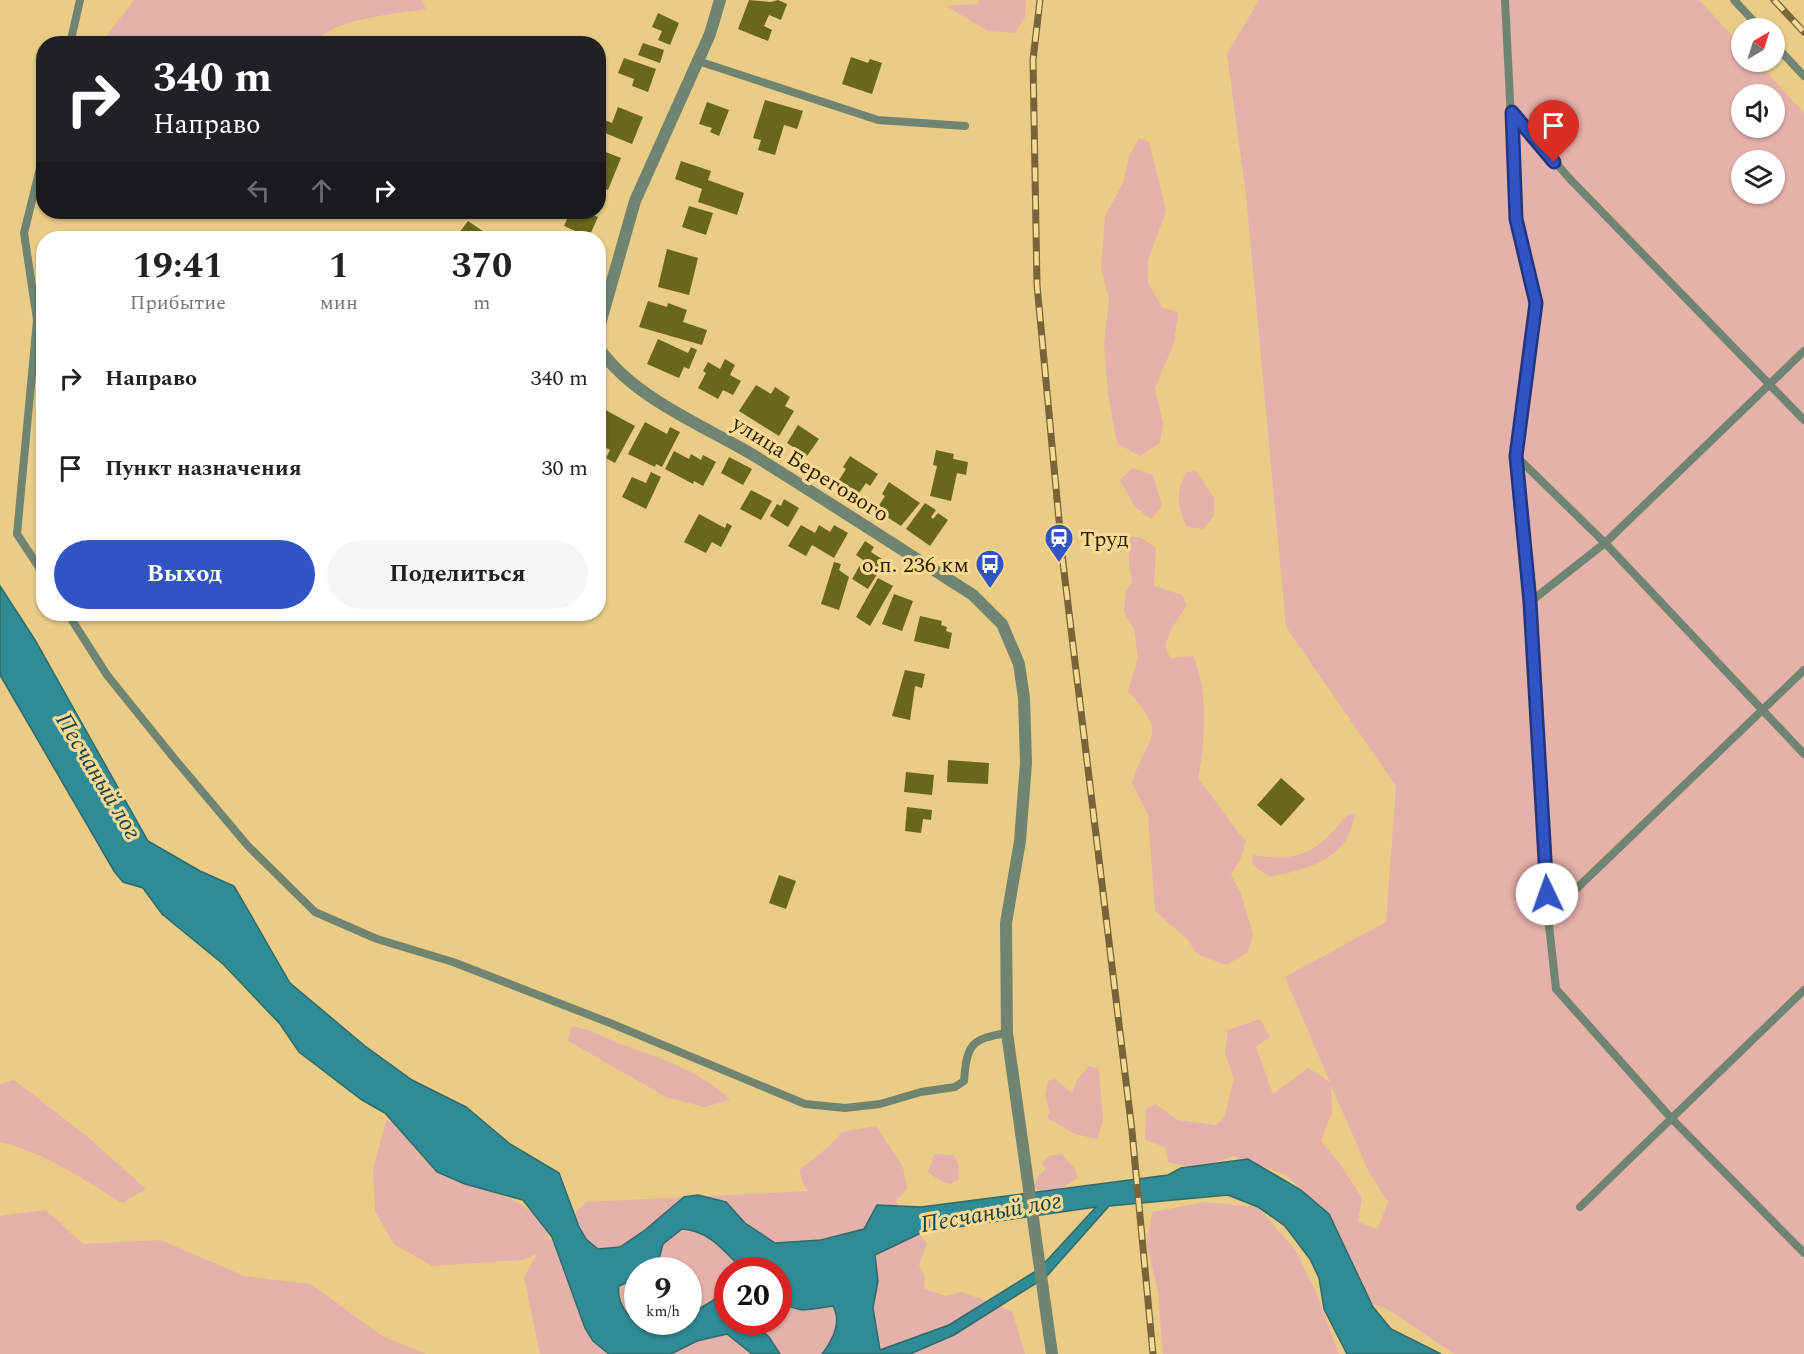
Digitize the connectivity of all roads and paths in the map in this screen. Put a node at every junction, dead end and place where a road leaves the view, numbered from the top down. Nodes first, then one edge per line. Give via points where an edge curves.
1 (80, 0) edge
2 (720, 0) edge
3 (1505, 0) edge
4 (1734, 0) edge
5 (1751, 18) edge
6 (72, 36) edge
7 (1785, 56) edge
8 (698, 61) junction
9 (1804, 76) edge
10 (1512, 112) junction
11 (965, 126) dead end
12 (36, 184) edge
13 (606, 303) edge
14 (36, 313) edge
15 (36, 331) edge
16 (1804, 351) edge
17 (606, 358) edge
18 (1769, 383) junction
19 (1804, 420) edge
20 (1516, 456) junction
21 (1605, 543) junction
22 (36, 563) edge
23 (1530, 602) junction
24 (72, 621) edge
25 (1804, 670) edge
26 (1762, 710) junction
27 (1804, 754) edge
28 (1548, 916) junction
29 (1804, 990) edge
30 (1007, 1033) junction
31 (1671, 1118) junction
32 (1580, 1207) dead end
33 (1804, 1253) edge
34 (1052, 1354) edge

1 - 6 lane
2 - 8 street
3 - 10 lane
4 - 5 lane
7 - 9 lane
8 - 11 lane via 878,120
8 - 13 street via 635,201
10 - 18 lane via 1569,178
10 - 20 lane via 1516,219 1536,303
12 - 14 lane via 24,233
15 - 22 lane via 17,534
16 - 18 lane
17 - 30 street, улица Берегового via 612,367 664,404 756,457 973,595 1002,624 1019,664 1026,764 1020,841 1006,923
18 - 19 lane
18 - 21 lane
20 - 21 lane
20 - 23 lane
21 - 23 lane
21 - 26 lane
23 - 28 lane
24 - 30 lane via 107,675 173,757 248,846 315,912 377,939 453,962 599,1019 804,1104 845,1108 955,1087 964,1081 972,1043 984,1036
25 - 26 lane
26 - 27 lane
26 - 28 lane
28 - 31 lane via 1556,989
29 - 31 lane
30 - 34 street
31 - 32 lane
31 - 33 lane

